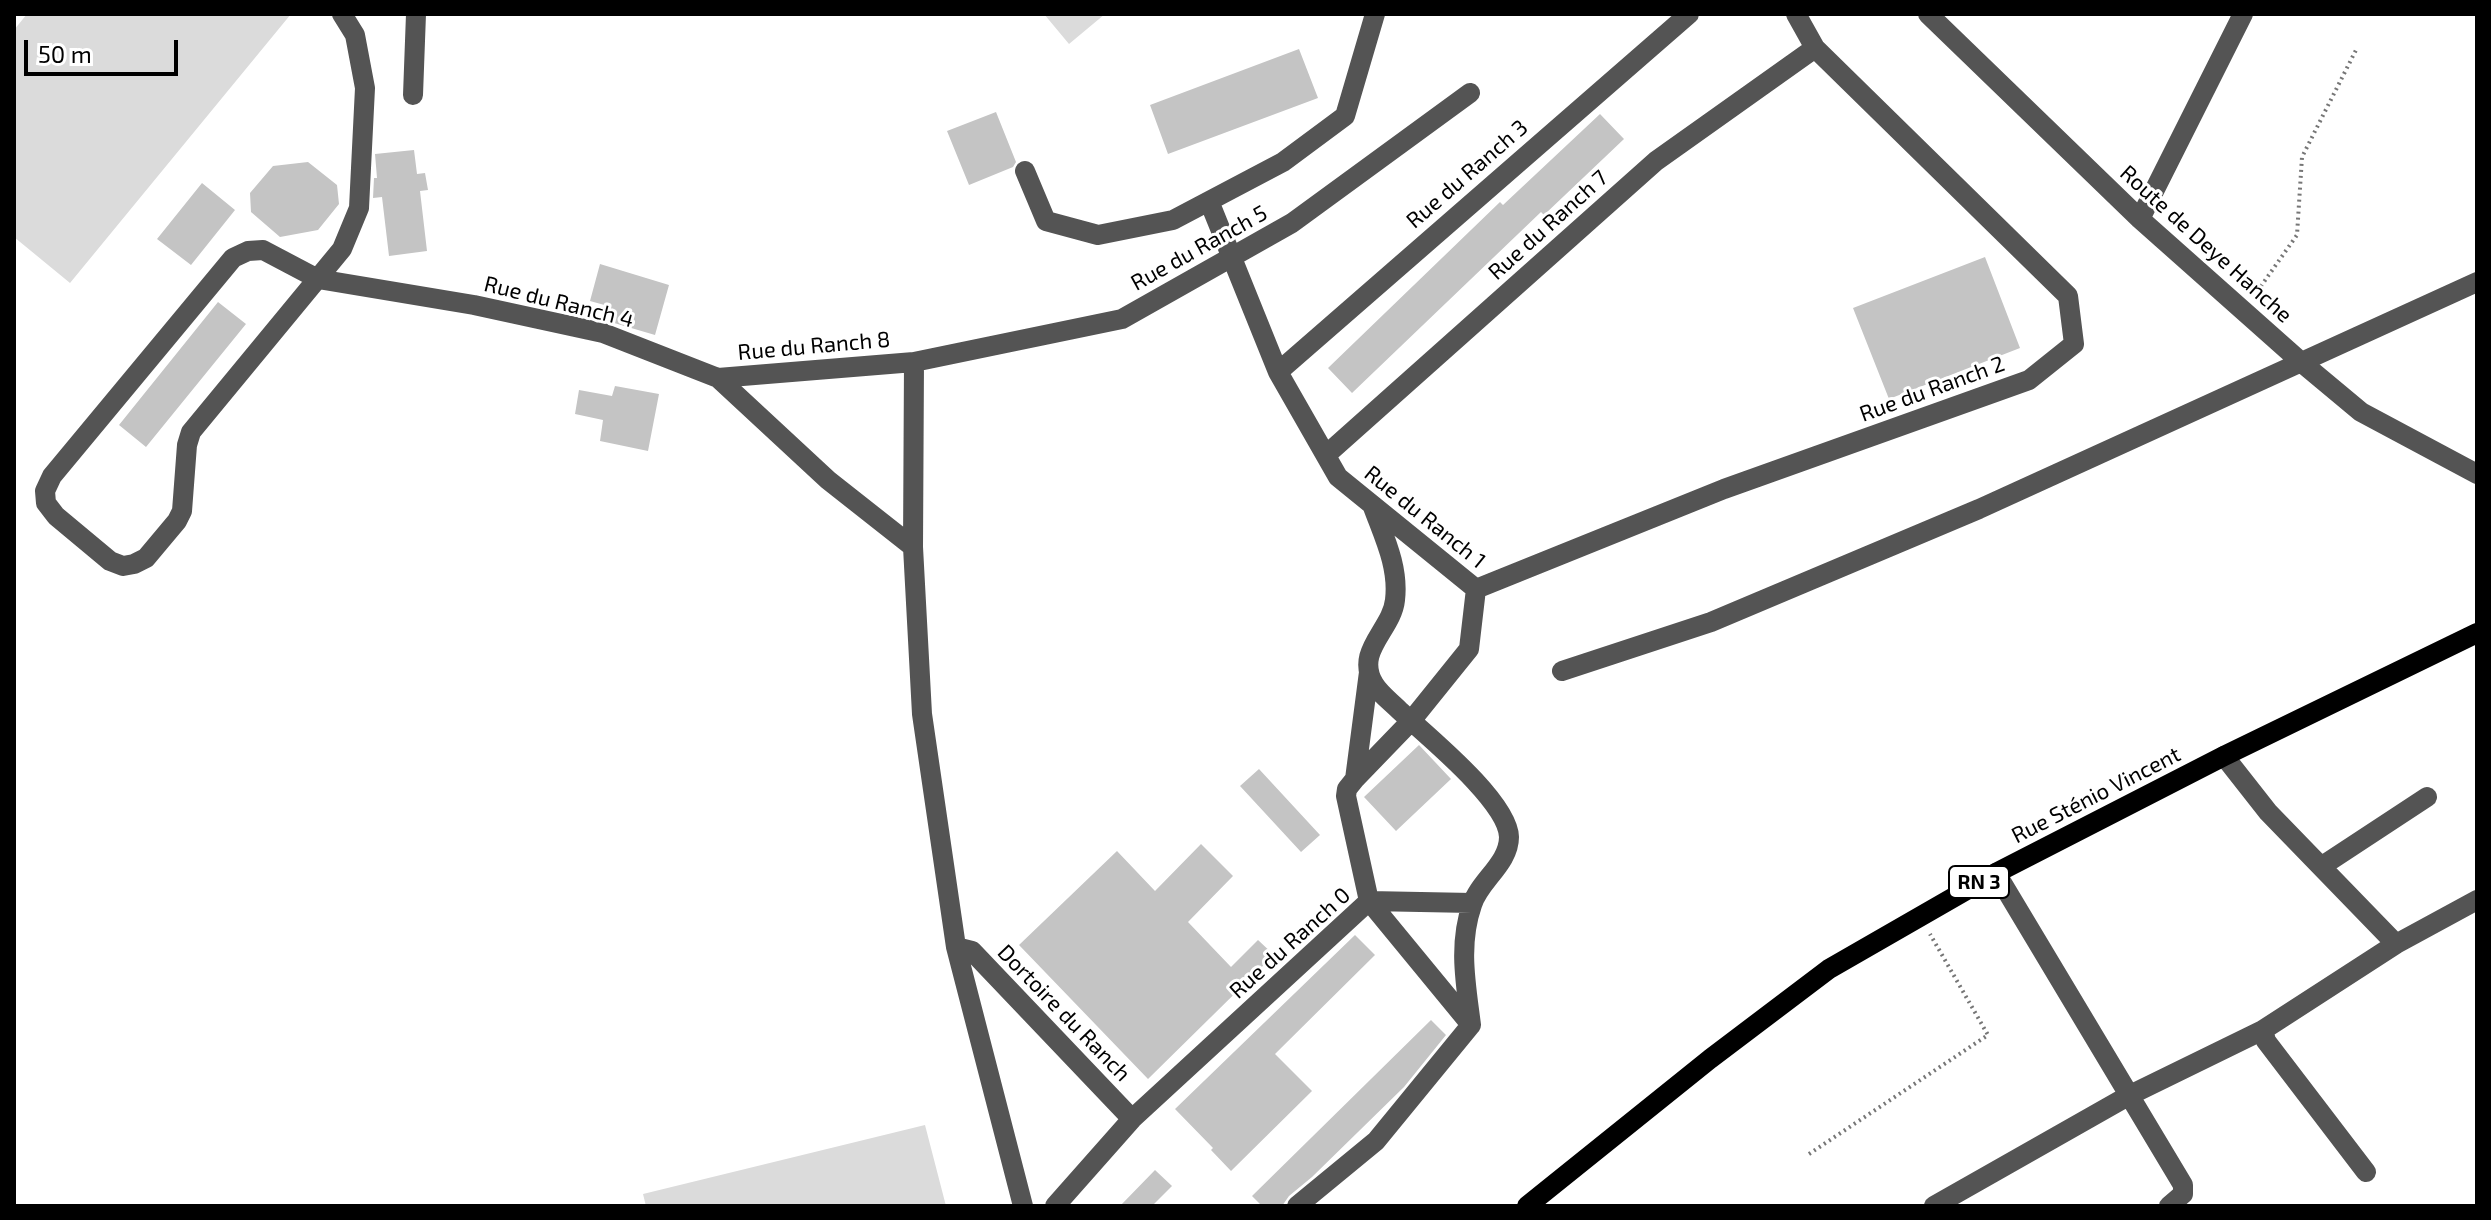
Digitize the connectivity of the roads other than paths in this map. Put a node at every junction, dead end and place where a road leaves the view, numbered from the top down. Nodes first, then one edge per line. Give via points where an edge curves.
1 (342, 14) edge
2 (416, 14) edge
3 (1375, 14) edge
4 (1689, 14) edge
5 (1796, 14) edge
6 (1928, 14) edge
7 (2243, 14) edge
8 (1815, 48) junction
9 (1470, 93) dead end
10 (413, 95) dead end
11 (1025, 171) dead end
12 (1209, 201) junction
13 (2140, 219) junction
14 (1234, 256) junction
15 (318, 279) junction
16 (2477, 282) edge
17 (914, 362) junction
18 (2301, 362) junction
19 (1278, 372) junction
20 (718, 378) junction
21 (1326, 455) junction
22 (2477, 474) edge
23 (1373, 505) junction
24 (913, 547) junction
25 (1476, 589) junction
26 (2477, 633) edge
27 (1562, 671) dead end
28 (1369, 672) junction
29 (1411, 721) junction
30 (2224, 756) junction
31 (1355, 779) junction
32 (2427, 797) dead end
33 (2322, 866) junction
34 (1996, 873) junction
35 (2477, 900) edge
36 (1369, 901) junction
37 (1472, 903) junction
38 (2396, 944) junction
39 (956, 947) junction
40 (1471, 1025) junction
41 (2263, 1030) junction
42 (2128, 1096) junction
43 (1132, 1119) junction
44 (2366, 1172) dead end
45 (1023, 1206) edge
46 (1055, 1206) edge
47 (1297, 1206) edge
48 (1527, 1206) edge
49 (1934, 1206) edge
50 (2169, 1206) edge

1 - 15 street via 355,35 365,88 359,208 342,249
2 - 10 street
3 - 12 street via 1345,116 1283,162
4 - 19 street, Rue du Ranch 3
5 - 8 street, Rue du Ranch 2
6 - 13 street, Route de Deye Hanche
7 - 13 street
8 - 21 street, Rue du Ranch 7 via 1656,161
8 - 25 street, Rue du Ranch 2 via 2068,296 2074,344 2029,380 1724,489
9 - 14 street, Rue du Ranch 5 via 1292,223
11 - 12 street via 1046,221 1098,235 1173,220
12 - 14 street, Rue du Ranch 1
13 - 18 street, Route de Deye Hanche
14 - 17 street, Rue du Ranch 5 via 1122,319
14 - 19 street, Rue du Ranch 1
15 - 15 street, Rue du Ranch 4 via 191,432 182,511 146,558 123,566 110,561 56,516 46,503 52,476 233,258 263,250
15 - 20 street, Rue du Ranch 4 via 603,333
16 - 18 street
17 - 20 street, Rue du Ranch 8
17 - 24 street
18 - 22 street, Route de Deye Hanche via 2361,412
18 - 27 street via 1979,509 1711,622
19 - 21 street, Rue du Ranch 1
20 - 24 street, Rue du Ranch 4 via 828,480
21 - 23 street, Rue du Ranch 1 via 1338,477
23 - 25 street, Rue du Ranch 1
23 - 28 street via 1394,563 1395,604 1371,649
24 - 39 street via 922,714
25 - 29 street, Rue du Ranch 1 via 1469,649
26 - 30 main road, Rue Sténio Vincent / RN 3
28 - 29 street via 1374,684
28 - 31 street
29 - 31 street, Rue du Ranch 1
29 - 37 street via 1482,788 1509,834 1507,851
30 - 33 street via 2268,812
30 - 34 main road, Rue Sténio Vincent / RN 3
31 - 36 street via 1346,796
32 - 33 street
33 - 38 street
34 - 42 street
34 - 48 main road, Rue Sténio Vincent / RN 3 via 1829,969
35 - 38 street
36 - 37 street
36 - 40 street, Rue du Ranch 0
36 - 43 street, Rue du Ranch 0
37 - 40 street via 1463,957
38 - 41 street
39 - 43 street, Dortoire du Ranch via 972,951
39 - 45 street
40 - 47 street via 1376,1141
41 - 42 street
41 - 44 street via 2266,1041
42 - 49 street
42 - 50 street via 2183,1185 2183,1194
43 - 46 street, Rue du Ranch 0

